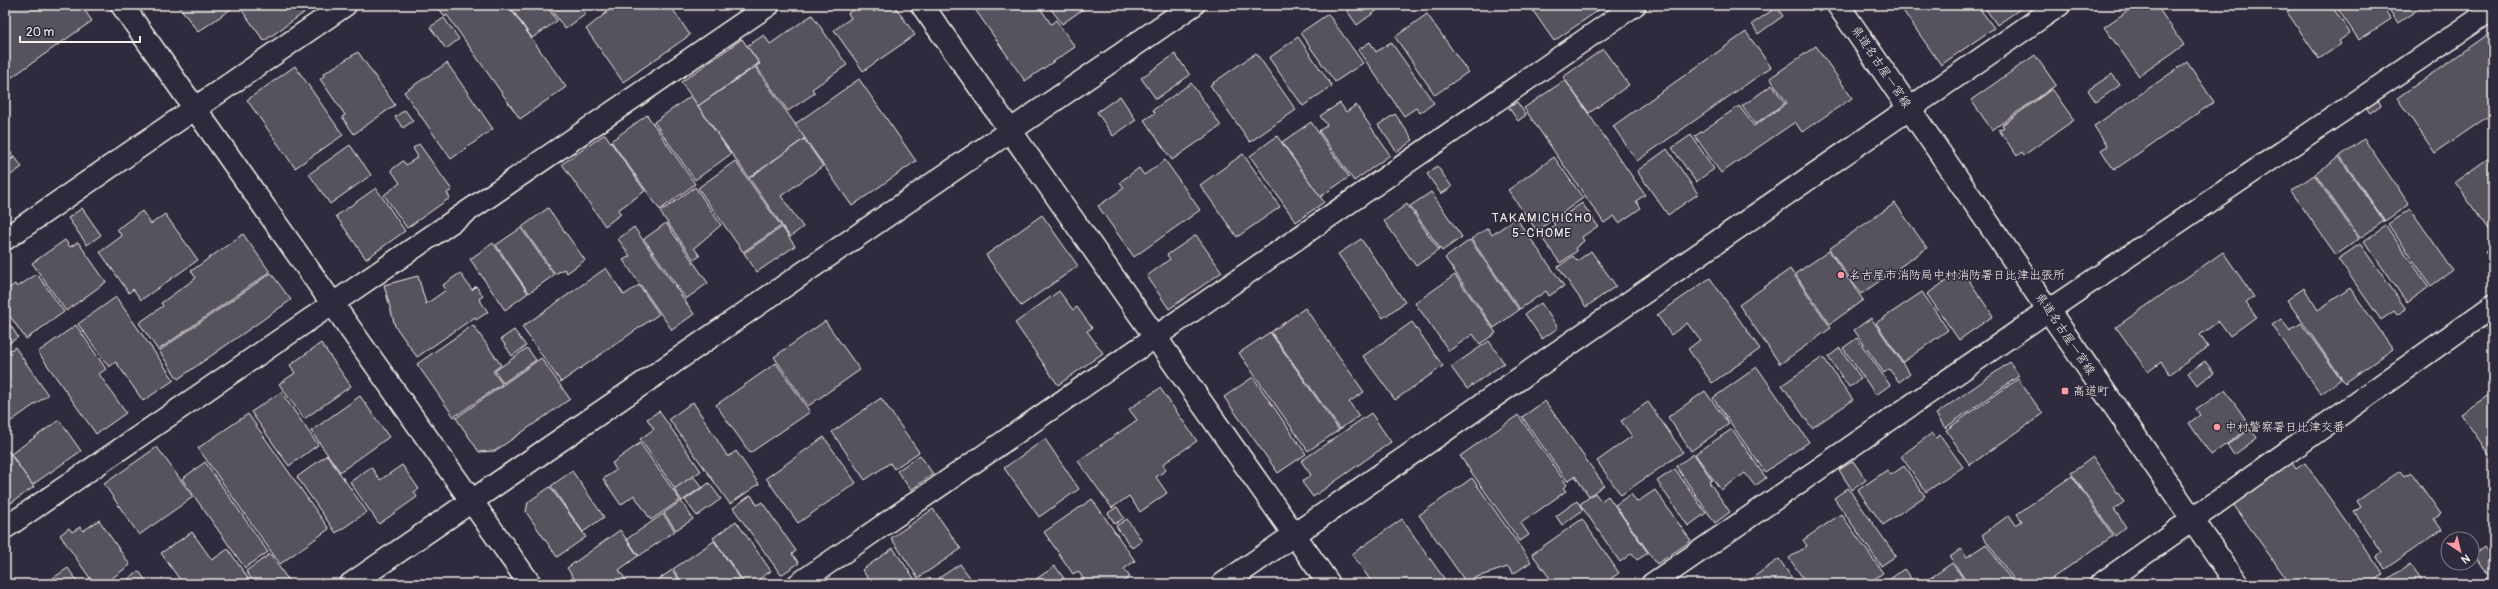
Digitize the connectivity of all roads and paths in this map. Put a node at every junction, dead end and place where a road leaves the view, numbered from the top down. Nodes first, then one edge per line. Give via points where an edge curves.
1 (122, 5) edge
2 (345, 5) edge
3 (769, 5) edge
4 (922, 5) edge
5 (1193, 5) edge
6 (1635, 5) edge
7 (1838, 5) edge
8 (2059, 5) edge
9 (2493, 9) edge
10 (195, 108) junction
11 (1909, 109) junction
12 (1011, 130) junction
13 (5, 240) edge
14 (333, 304) junction
15 (2493, 306) edge
16 (2049, 310) junction
17 (1155, 336) junction
18 (471, 501) junction
19 (2192, 520) junction
20 (5, 528) edge
21 (1294, 534) junction
22 (351, 584) edge
23 (530, 584) edge
24 (798, 584) edge
25 (1223, 584) edge
26 (1329, 584) edge
27 (1652, 584) edge
28 (2101, 584) edge
29 (2237, 584) edge

1 - 10 street
2 - 10 street
3 - 14 lane
4 - 12 street
5 - 12 street
6 - 17 lane
7 - 11 street, 県道名古屋一宮線
8 - 11 street
9 - 16 lane
10 - 13 street
10 - 14 street
11 - 16 street, 県道名古屋一宮線
11 - 21 street
12 - 17 street
12 - 18 street
14 - 18 street
14 - 20 lane
15 - 19 street
16 - 19 street, 県道名古屋一宮線
16 - 27 lane
17 - 21 street
17 - 24 lane
18 - 22 street
18 - 23 street
19 - 28 street
19 - 29 street, 県道名古屋一宮線
21 - 25 street
21 - 26 street

